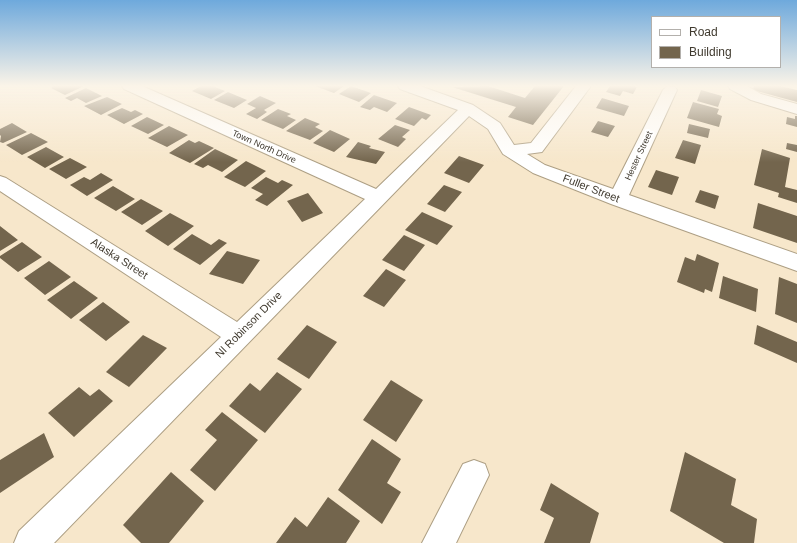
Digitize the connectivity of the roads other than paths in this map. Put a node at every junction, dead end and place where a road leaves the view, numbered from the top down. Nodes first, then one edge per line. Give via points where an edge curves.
1 (186, 111) edge
2 (465, 111) edge
3 (473, 111) edge
4 (564, 111) edge
5 (660, 111) edge
6 (509, 150) junction
7 (0, 182) edge
8 (378, 197) junction
9 (618, 199) junction
10 (797, 263) edge
11 (239, 336) junction
12 (474, 475) dead end
13 (31, 543) edge
14 (439, 543) edge

1 - 8 street, Town North Drive
2 - 8 street, Nl Robinson Drive
3 - 6 street, Fuller Street via 494,126
4 - 6 street via 536,148
5 - 9 street, Hester Street
6 - 9 street, Fuller Street via 539,169
7 - 11 street, Alaska Street
8 - 11 street, Nl Robinson Drive
9 - 10 street, Fuller Street
11 - 13 street, Nl Robinson Drive
12 - 14 street

